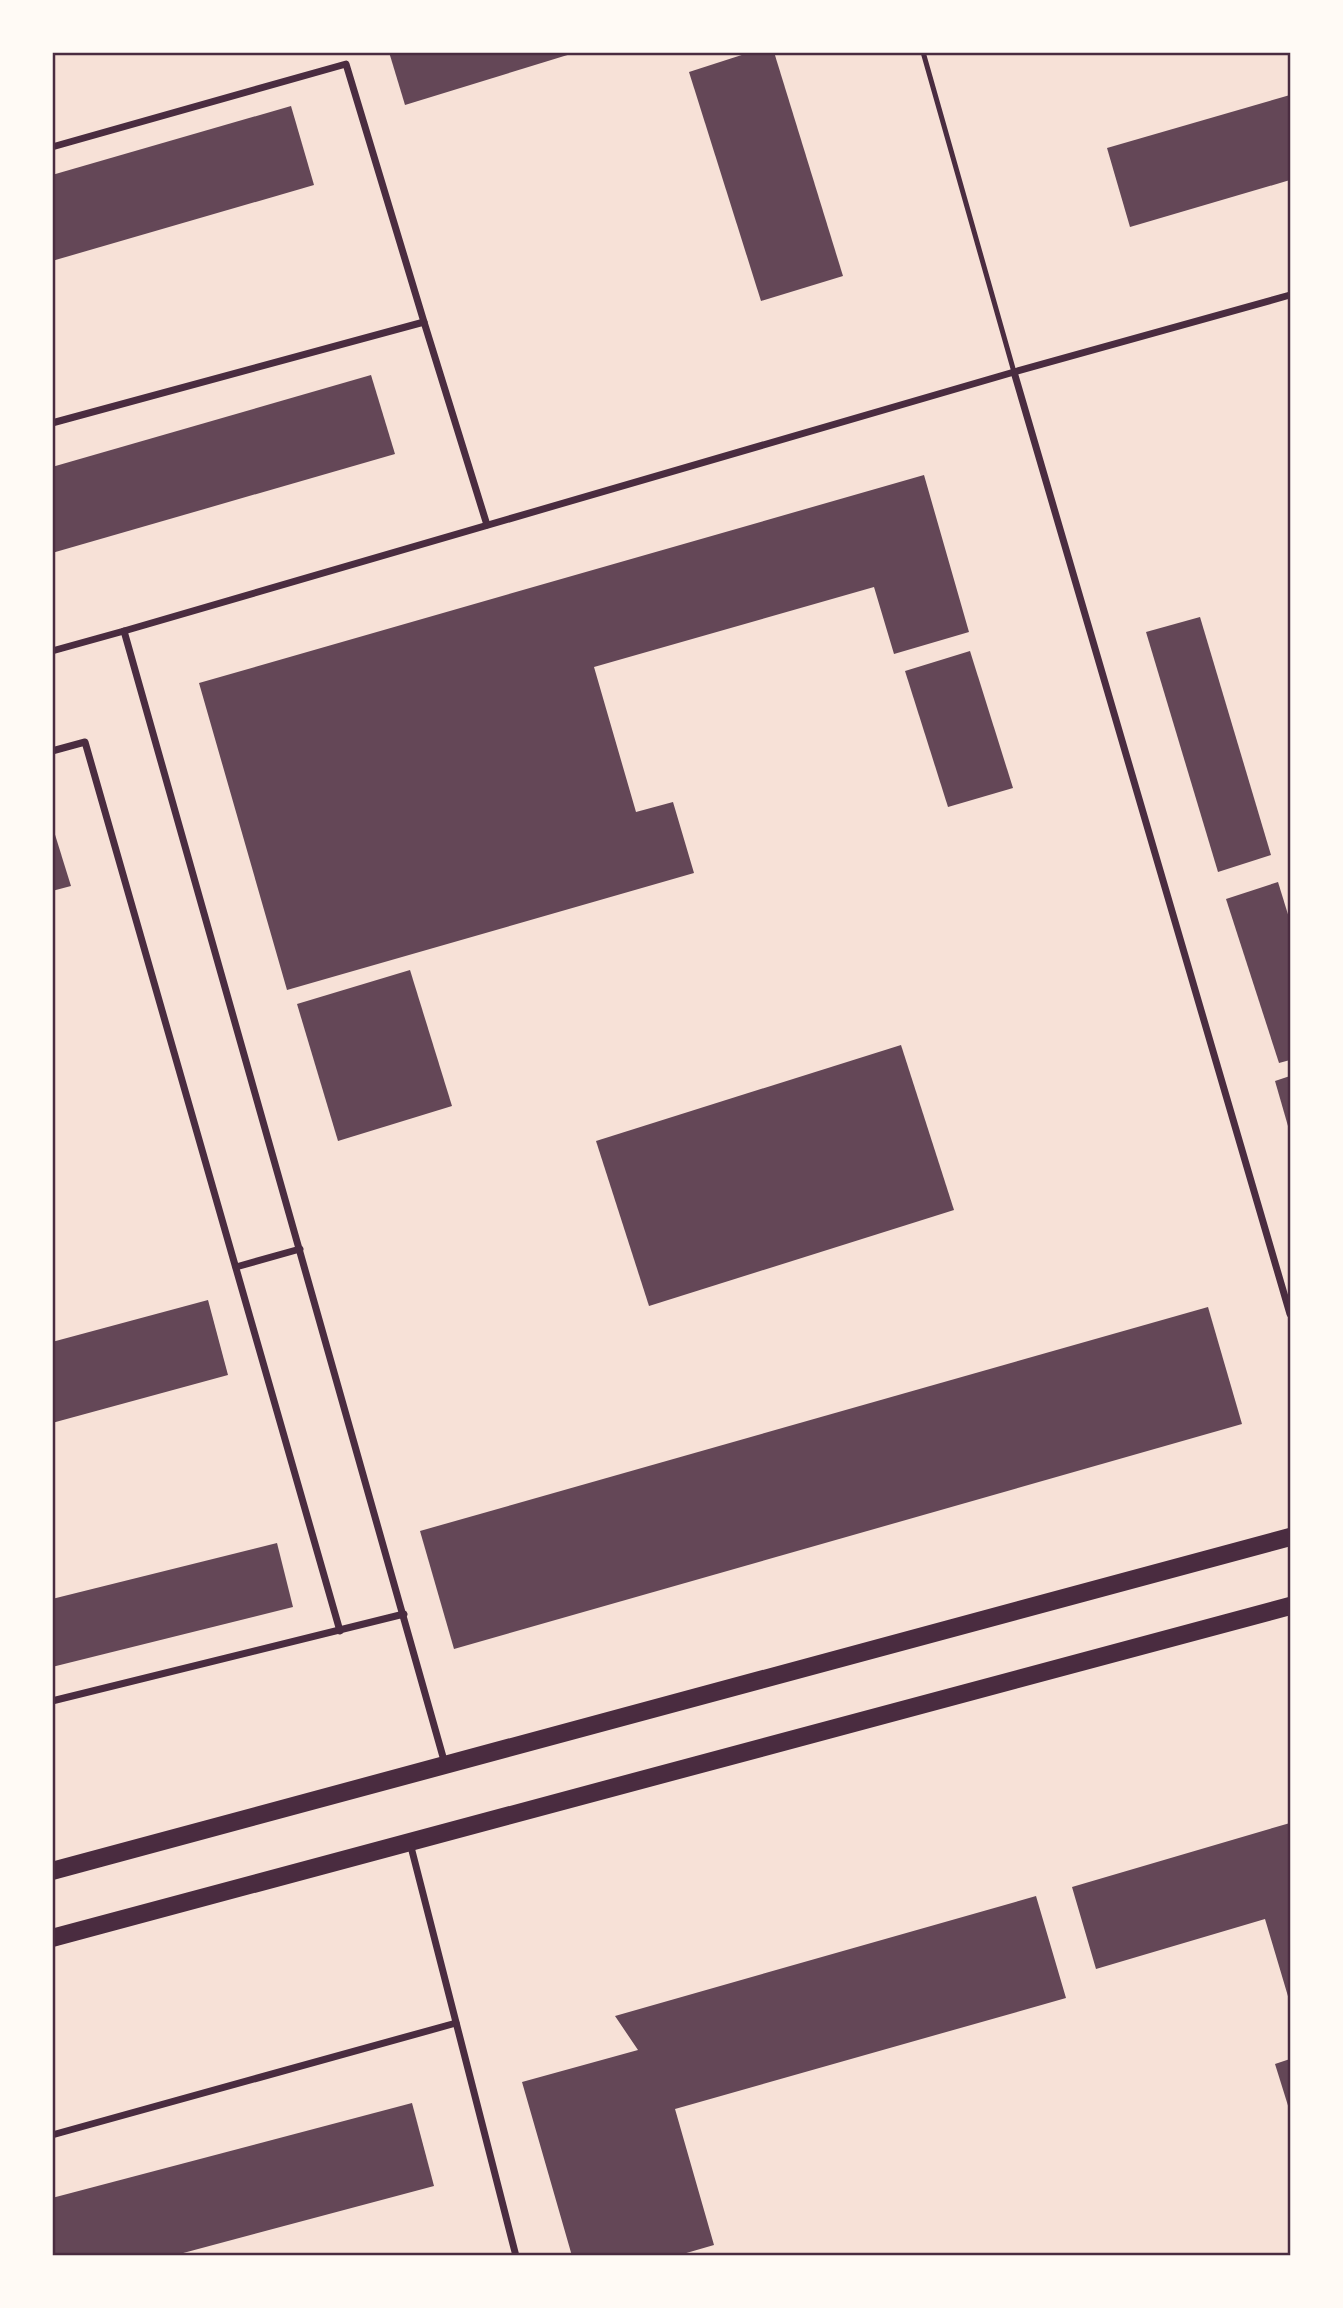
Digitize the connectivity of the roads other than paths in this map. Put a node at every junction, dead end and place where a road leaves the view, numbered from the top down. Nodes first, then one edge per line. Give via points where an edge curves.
1 (923, 52) edge
2 (52, 148) edge
3 (1290, 295) edge
4 (424, 322) junction
5 (1014, 372) junction
6 (52, 423) edge
7 (487, 525) junction
8 (124, 631) junction
9 (52, 652) edge
10 (52, 751) edge
11 (300, 1250) junction
12 (236, 1267) junction
13 (1290, 1314) edge
14 (1290, 1537) edge
15 (1290, 1606) edge
16 (404, 1614) junction
17 (340, 1631) junction
18 (52, 1700) edge
19 (445, 1765) junction
20 (410, 1842) junction
21 (52, 1871) edge
22 (52, 1938) edge
23 (456, 2023) junction
24 (52, 2135) edge
25 (516, 2256) edge

1 - 5 lane
2 - 4 street via 346,64
3 - 5 street
4 - 6 street
4 - 7 street
5 - 7 street
5 - 13 street
7 - 8 street
8 - 9 street
8 - 11 street
10 - 12 street via 85,742
11 - 12 street
11 - 16 street
12 - 17 street
14 - 19 main road
15 - 20 main road
16 - 17 street
16 - 19 street
17 - 18 street
19 - 21 main road
20 - 22 main road
20 - 23 street
23 - 24 street
23 - 25 street

